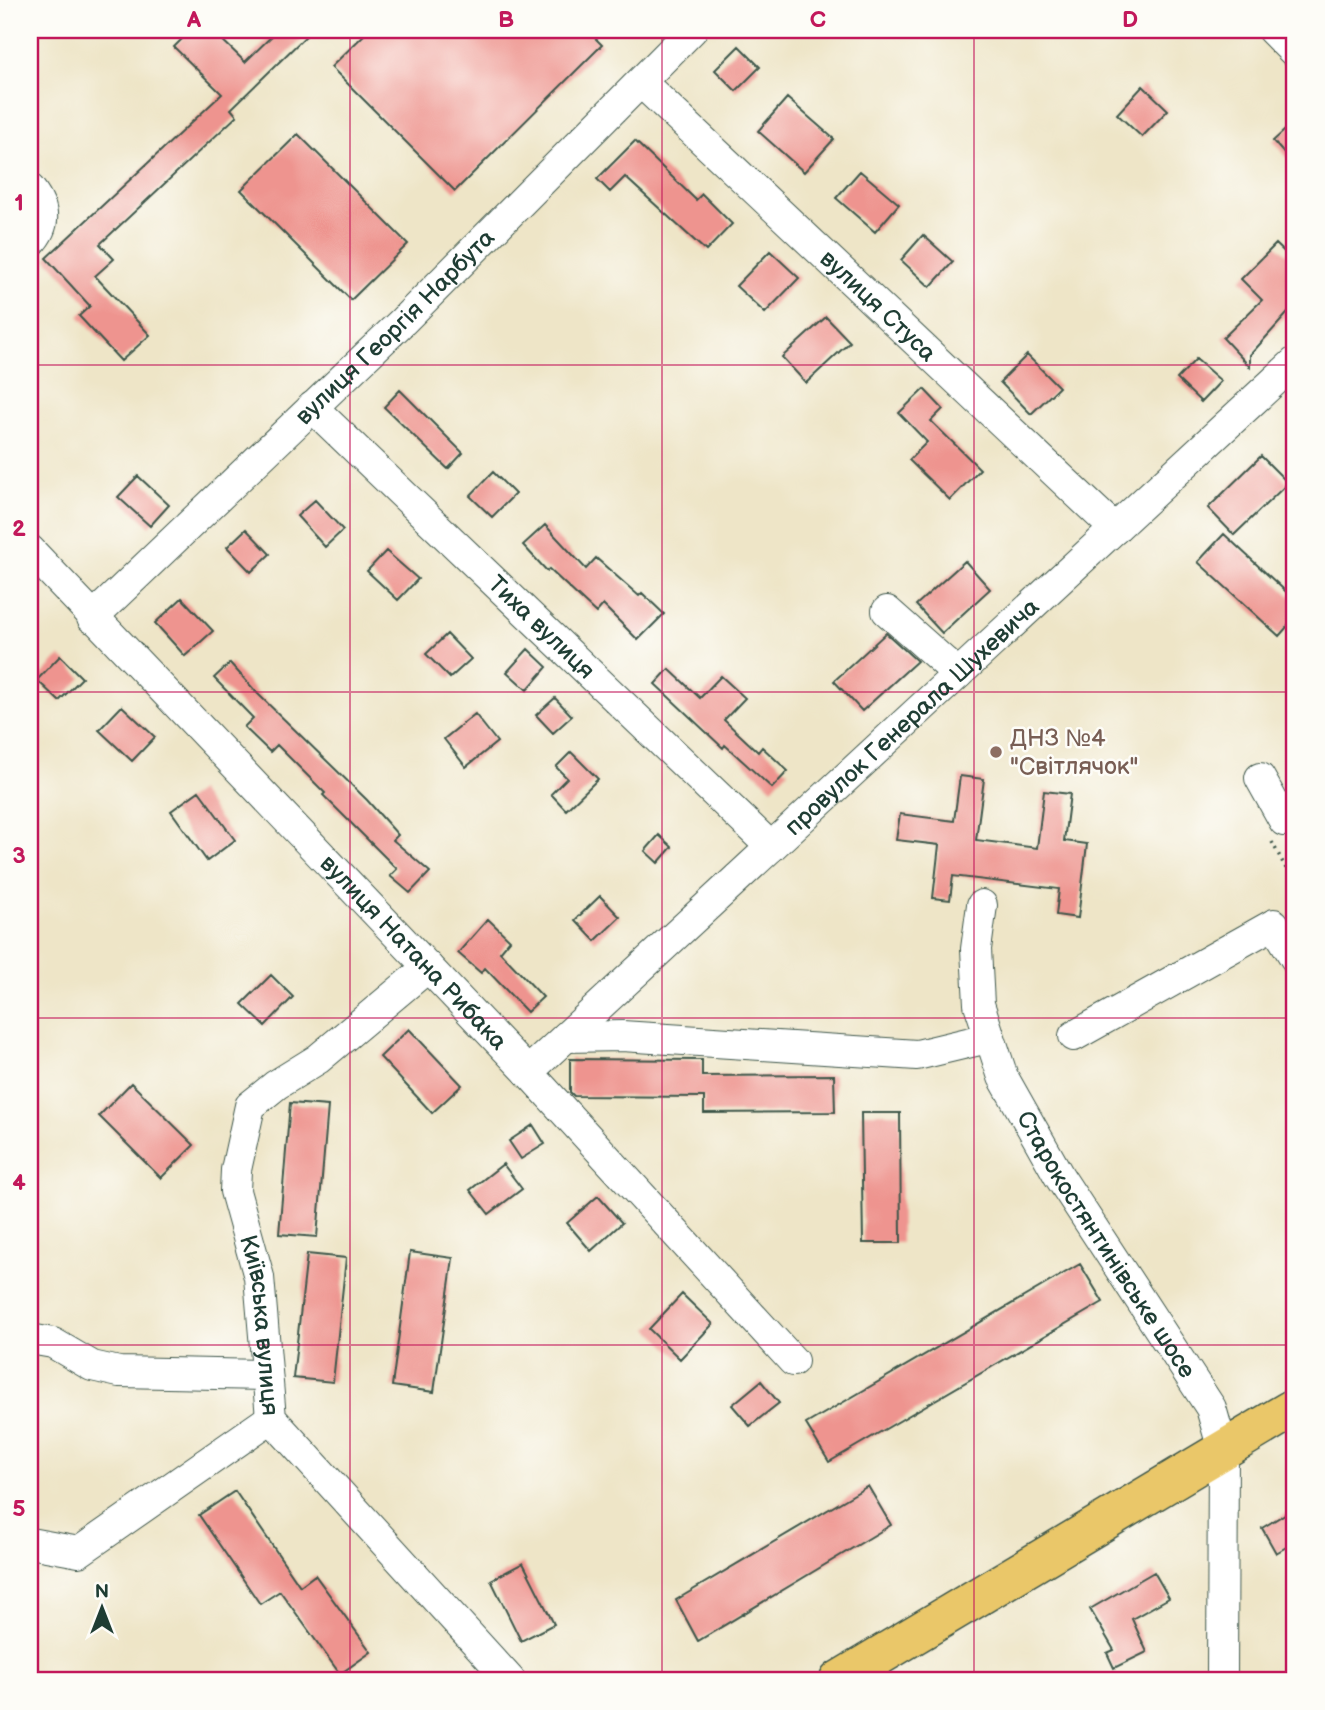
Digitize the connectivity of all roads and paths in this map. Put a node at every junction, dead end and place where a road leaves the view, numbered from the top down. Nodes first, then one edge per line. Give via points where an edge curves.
1 (692, 30) edge
2 (1272, 30) edge
3 (1295, 53) edge
4 (641, 82) junction
5 (30, 189) edge
6 (30, 243) edge
7 (1295, 362) edge
8 (312, 407) junction
9 (1115, 529) junction
10 (30, 551) edge
11 (887, 611) dead end
12 (92, 618) junction
13 (958, 674) junction
14 (1260, 778) dead end
15 (1289, 817) edge
16 (771, 847) junction
17 (1295, 877) edge
18 (982, 905) dead end
19 (1295, 958) edge
20 (428, 967) junction
21 (1074, 1036) dead end
22 (566, 1037) junction
23 (988, 1038) junction
24 (528, 1072) junction
25 (30, 1339) edge
26 (793, 1361) dead end
27 (267, 1376) junction
28 (1295, 1407) edge
29 (271, 1418) junction
30 (1223, 1450) junction
31 (30, 1543) edge
32 (510, 1680) edge
33 (839, 1680) edge
34 (1222, 1680) edge

1 - 4 street, вулиця Георгія Нарбута
2 - 3 street
4 - 8 street, вулиця Георгія Нарбута
4 - 9 street, вулиця Стуса
5 - 6 street via 43,220
7 - 9 street, провулок Генерала Шухевича
8 - 12 street, вулиця Георгія Нарбута
8 - 16 street, Тиха вулиця
9 - 13 street, провулок Генерала Шухевича
10 - 12 street, вулиця Натана Рибака
11 - 13 street
12 - 20 street, вулиця Натана Рибака
13 - 16 street, провулок Генерала Шухевича
14 - 15 street
15 - 17 path via 1270,837 1283,866
16 - 22 street, провулок Генерала Шухевича
18 - 23 street, Старокостянтинівське шосе via 976,975
19 - 21 street via 1274,924
20 - 24 street, вулиця Натана Рибака
20 - 27 street, Київська вулиця via 318,1059 250,1107 235,1191 259,1277
22 - 23 street via 622,1036 917,1055
22 - 24 street, провулок Генерала Шухевича
23 - 30 street, Старокостянтинівське шосе via 1026,1123 1211,1408
24 - 26 street, вулиця Натана Рибака
25 - 27 street via 53,1343 92,1366 119,1372
27 - 29 street, Київська вулиця
28 - 30 main road
29 - 31 street via 79,1552
29 - 32 street, Київська вулиця
30 - 33 main road
30 - 34 street, Старокостянтинівське шосе

